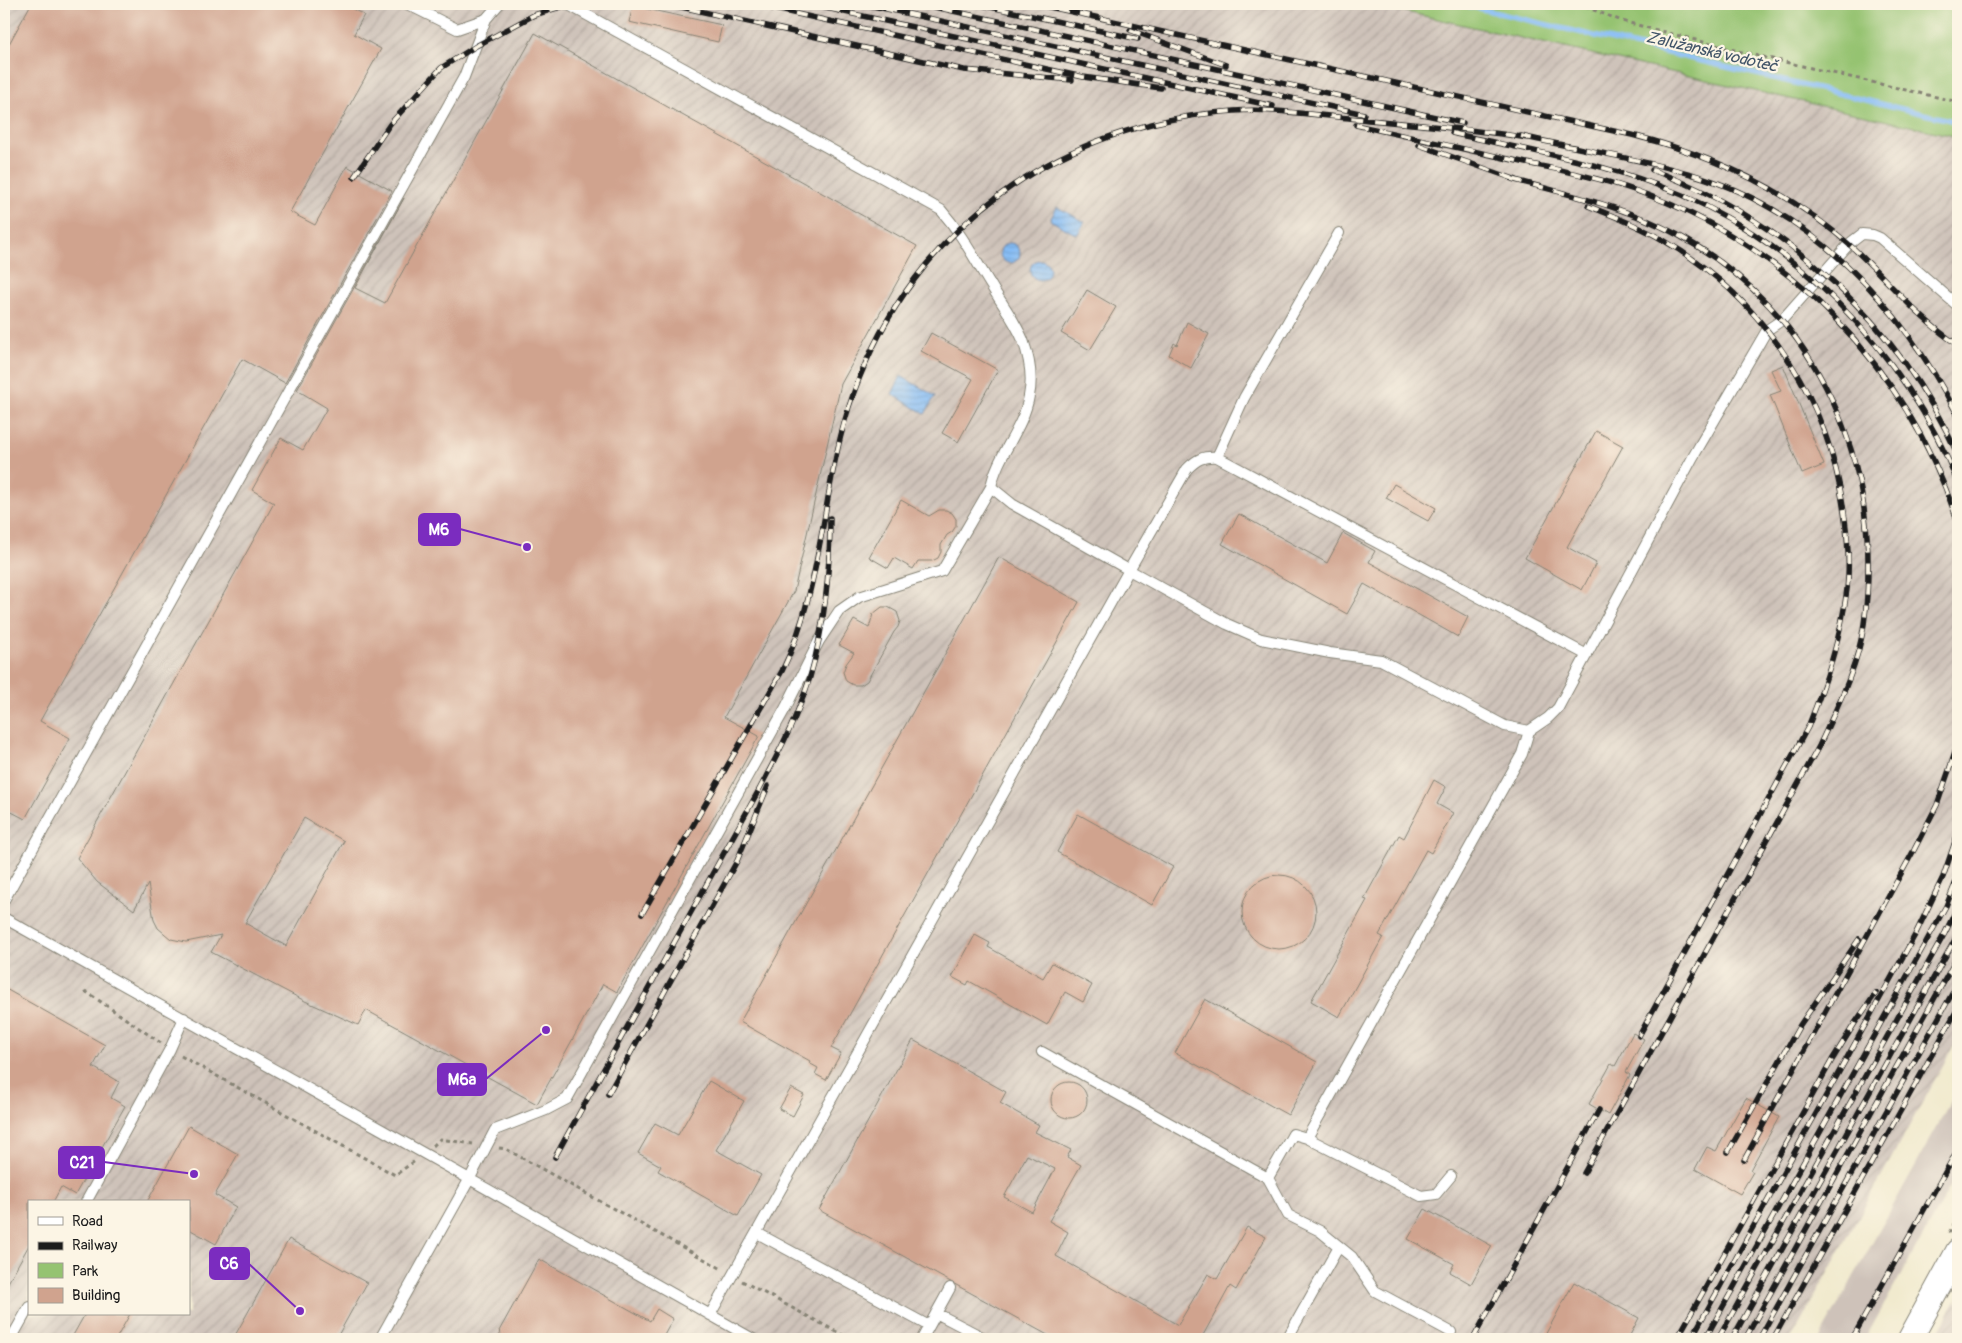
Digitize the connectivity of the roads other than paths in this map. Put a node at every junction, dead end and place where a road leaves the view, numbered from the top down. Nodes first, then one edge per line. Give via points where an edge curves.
1 (407, 4) edge
2 (499, 4) edge
3 (567, 4) edge
4 (486, 19) junction
5 (1338, 233) dead end
6 (1958, 306) edge
7 (1217, 457) junction
8 (991, 487) junction
9 (1129, 570) junction
10 (1587, 655) junction
11 (1528, 731) junction
12 (4, 900) edge
13 (4, 918) edge
14 (184, 1018) junction
15 (1042, 1052) dead end
16 (1307, 1138) junction
17 (1451, 1176) dead end
18 (1268, 1178) junction
19 (469, 1180) junction
20 (87, 1200) edge
21 (757, 1233) junction
22 (1339, 1246) junction
23 (1958, 1251) edge
24 (950, 1288) dead end
25 (28, 1309) edge
26 (936, 1313) junction
27 (710, 1315) junction
28 (929, 1326) junction
29 (1451, 1332) dead end
30 (11, 1339) edge
31 (380, 1339) edge
32 (753, 1339) edge
33 (922, 1339) edge
34 (986, 1339) edge
35 (1287, 1339) edge
36 (1910, 1339) edge

1 - 4 lane via 457,29
2 - 4 lane
3 - 8 lane via 941,210 958,229 1015,323 1023,340 1030,371 1030,396 1021,424 994,472
4 - 12 lane via 464,77
5 - 7 lane via 1244,398
6 - 10 lane via 1880,238 1868,234 1857,236 1782,320 1767,330 1693,457
7 - 9 lane via 1197,459 1186,468
7 - 10 lane
8 - 9 lane via 1012,504
8 - 19 lane via 942,571 859,597 839,611 819,641 786,707 567,1099 495,1130
9 - 11 lane via 1261,639 1381,660 1505,726
9 - 21 lane
10 - 11 lane via 1558,708
11 - 16 lane via 1522,754
13 - 14 lane
14 - 19 lane
14 - 20 lane
15 - 18 lane
16 - 17 lane via 1421,1196 1436,1194
16 - 18 lane via 1294,1134
18 - 22 lane via 1288,1215 1320,1231
19 - 27 lane
19 - 31 lane
21 - 27 lane
21 - 28 lane
22 - 29 lane via 1352,1257 1375,1291
22 - 35 lane
23 - 36 street
24 - 26 lane
25 - 30 lane
26 - 28 lane
26 - 34 lane
27 - 32 lane
28 - 33 lane

